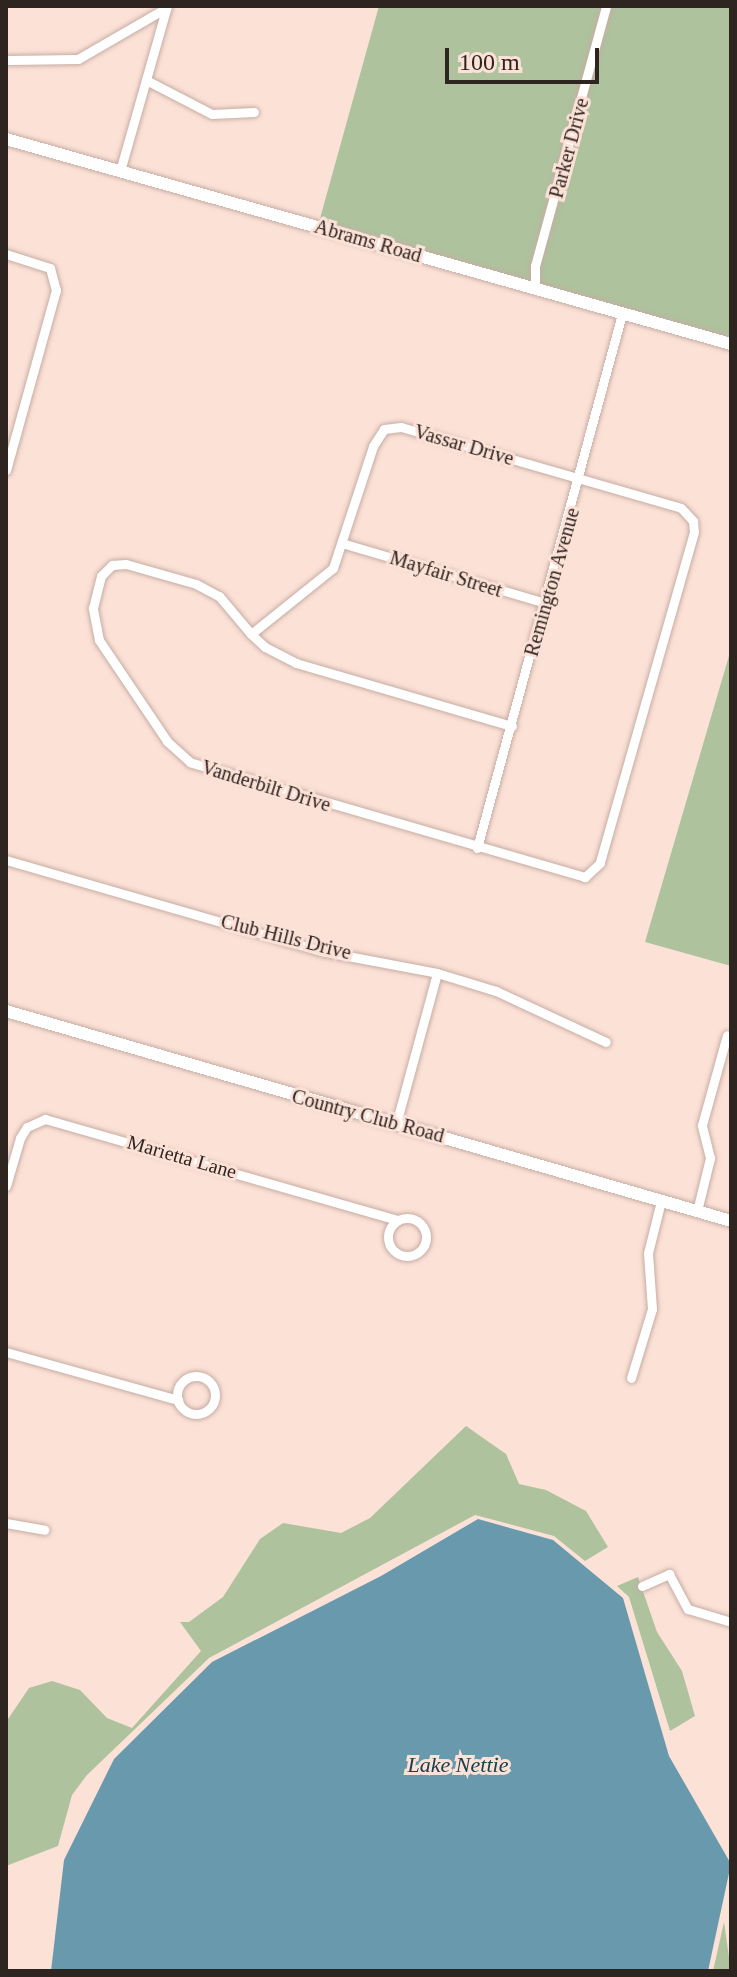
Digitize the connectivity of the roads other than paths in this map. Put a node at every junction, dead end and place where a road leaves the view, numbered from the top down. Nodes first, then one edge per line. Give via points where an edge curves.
1 (606, 6) edge
2 (166, 7) edge
3 (9, 60) dead end
4 (146, 80) junction
5 (254, 112) dead end
6 (6, 139) edge
7 (120, 171) junction
8 (6, 254) edge
9 (535, 289) junction
10 (622, 314) junction
11 (731, 344) edge
12 (6, 470) edge
13 (581, 479) junction
14 (693, 521) joint
15 (345, 544) junction
16 (546, 603) junction
17 (251, 634) junction
18 (512, 726) junction
19 (477, 848) junction
20 (6, 860) edge
21 (437, 973) junction
22 (6, 1011) edge
23 (727, 1035) dead end
24 (606, 1042) dead end
25 (396, 1124) junction
26 (6, 1186) edge
27 (661, 1201) junction
28 (697, 1211) junction
29 (398, 1220) junction
30 (731, 1221) edge
31 (6, 1352) edge
32 (631, 1378) dead end
33 (178, 1400) junction
34 (6, 1523) edge
35 (44, 1530) dead end
36 (642, 1586) dead end
37 (731, 1622) edge

1 - 9 street, Parker Drive via 535,266
2 - 3 street via 78,59
2 - 4 street
4 - 5 street via 212,114
4 - 7 street
6 - 7 street, Abrams Road
7 - 9 street, Abrams Road
8 - 12 street via 50,268 56,290
9 - 10 street, Abrams Road
10 - 11 street, Abrams Road
10 - 13 street, Remington Avenue
13 - 14 street, Vassar Drive via 675,504
13 - 15 street, Vassar Drive via 401,427 384,429 373,446
13 - 16 street, Remington Avenue
14 - 19 street, Vanderbilt Drive via 597,869 578,877
15 - 16 street, Mayfair Street
15 - 17 street, Vassar Drive via 327,576
16 - 18 street, Remington Avenue
17 - 18 street, Vanderbilt Drive via 296,663
17 - 19 street, Vanderbilt Drive via 208,589 126,564 105,571 93,608 99,640 167,741 190,762
18 - 19 street, Remington Avenue
20 - 21 street, Club Hills Drive via 321,951
21 - 24 street, Club Hills Drive via 496,991
21 - 25 street
22 - 25 street, Country Club Road
23 - 28 street via 702,1125 710,1158
25 - 27 street, Country Club Road
26 - 29 street, Marietta Lane via 20,1138 27,1127 45,1119
27 - 28 street, Country Club Road
27 - 32 street via 648,1253 652,1309
28 - 30 street, Country Club Road
29 - 29 street via 409,1218 425,1231 420,1251 400,1255 391,1248 387,1238
31 - 33 street
33 - 33 street via 191,1414 201,1414 215,1401 215,1391 202,1377 192,1377 183,1382
34 - 35 street
36 - 37 street via 669,1574 688,1609

